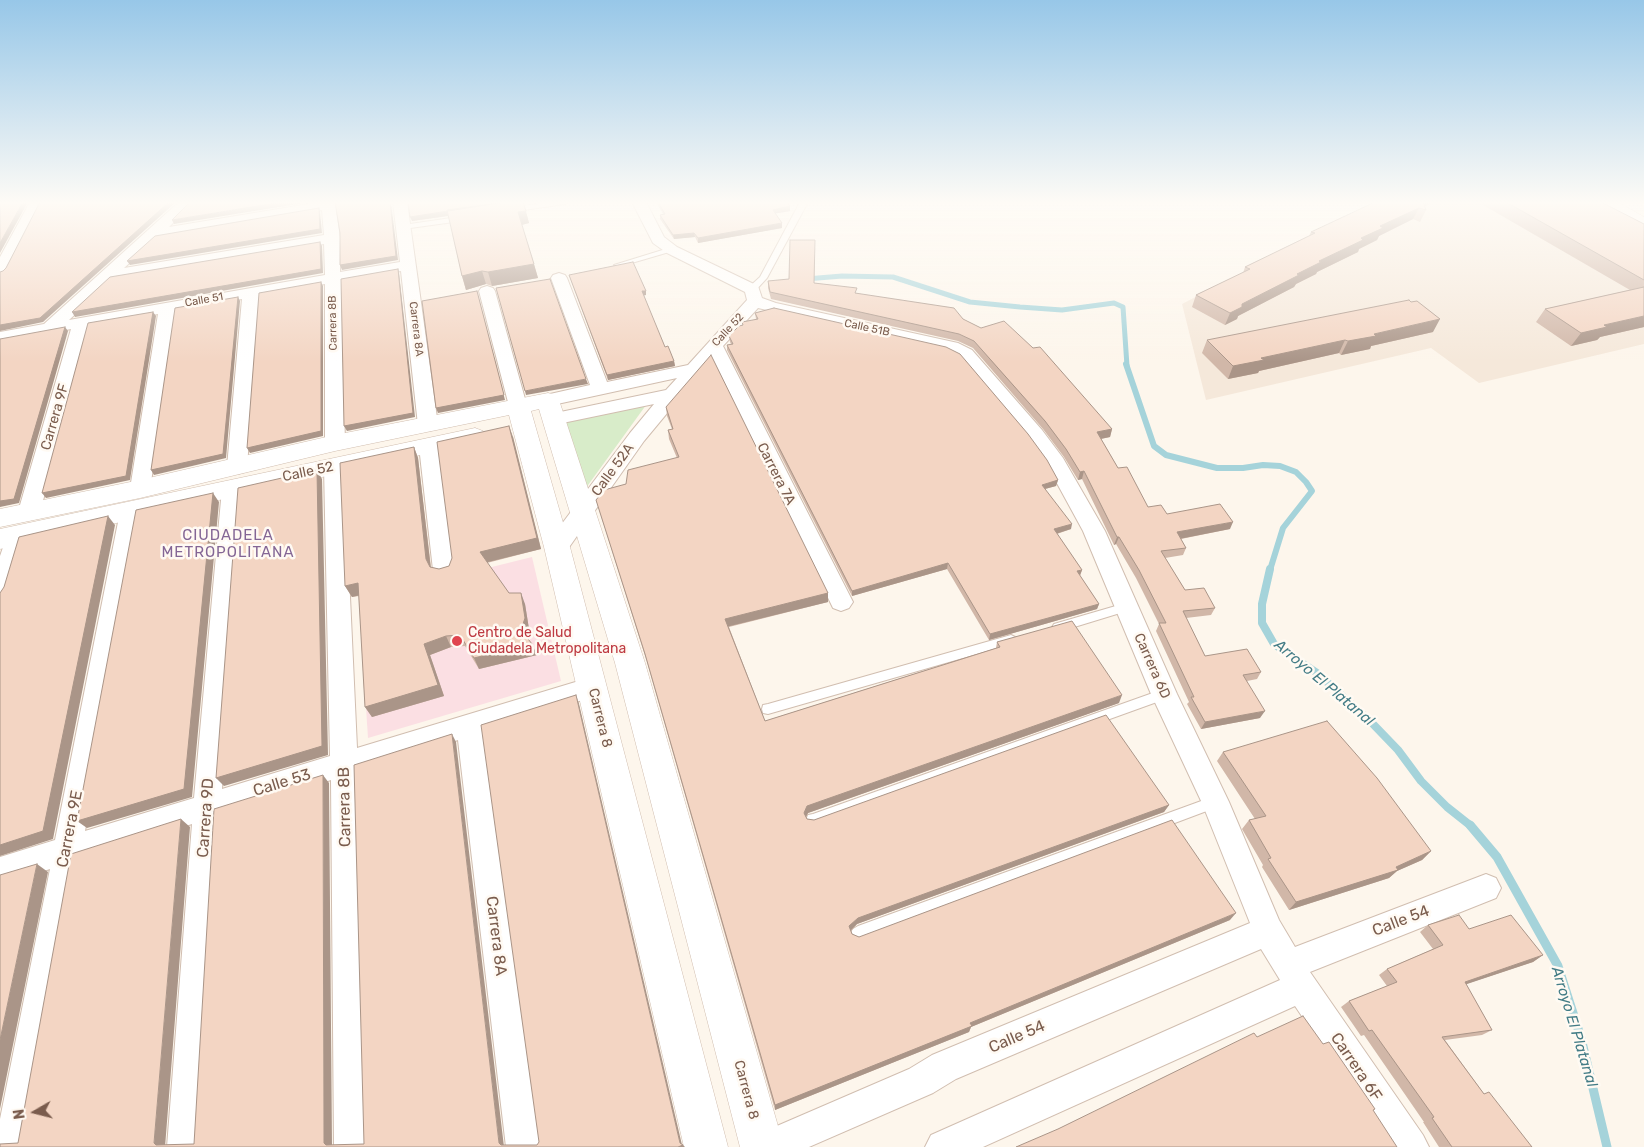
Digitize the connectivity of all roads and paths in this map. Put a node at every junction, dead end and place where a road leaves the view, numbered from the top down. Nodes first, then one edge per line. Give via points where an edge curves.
1 (8, 256) edge
2 (128, 256) edge
3 (227, 256) edge
4 (332, 256) edge
5 (406, 256) edge
6 (654, 256) edge
7 (682, 256) edge
8 (775, 256) edge
9 (407, 265) junction
10 (607, 267) edge
11 (0, 271) edge
12 (105, 276) junction
13 (332, 277) junction
14 (559, 278) dead end
15 (487, 291) edge
16 (251, 292) junction
17 (753, 295) junction
18 (168, 306) junction
19 (82, 322) junction
20 (50, 328) junction
21 (0, 337) edge
22 (714, 345) junction
23 (974, 362) joint
24 (693, 369) junction
25 (600, 388) junction
26 (671, 395) junction
27 (551, 409) junction
28 (521, 416) junction
29 (428, 436) junction
30 (335, 455) junction
31 (234, 478) junction
32 (135, 500) junction
33 (29, 512) junction
34 (582, 512) junction
35 (6, 530) edge
36 (557, 547) junction
37 (444, 570) edge
38 (0, 595) edge
39 (841, 602) dead end
40 (1126, 607) junction
41 (1044, 631) edge
42 (1026, 636) edge
43 (592, 687) junction
44 (1164, 694) junction
45 (768, 709) dead end
46 (469, 726) junction
47 (344, 764) junction
48 (1215, 802) junction
49 (207, 807) junction
50 (813, 820) edge
51 (66, 850) junction
52 (0, 870) edge
53 (1486, 888) dead end
54 (1268, 931) junction
55 (858, 934) edge
56 (1295, 976) junction
57 (964, 1143) edge
58 (12, 1147) edge
59 (185, 1147) edge
60 (352, 1147) edge
61 (524, 1147) edge
62 (706, 1147) edge
63 (762, 1147) edge
64 (768, 1147) edge
65 (1411, 1147) edge

1 - 11 street
2 - 12 street
3 - 12 street
4 - 13 street, Carrera 8B
5 - 9 street, Carrera 8A
6 - 10 lane
7 - 17 street, Calle 51B
8 - 17 lane
9 - 13 street, Calle 51
9 - 29 street, Carrera 8A via 417,302
12 - 20 street
13 - 16 street, Calle 51
13 - 30 street, Carrera 8B
14 - 25 street
15 - 28 street, Carrera 8
16 - 18 street, Calle 51
16 - 31 street, Carrera 9D
17 - 22 street, Calle 52
17 - 23 street, Calle 51B via 771,307 952,346
18 - 19 street, Calle 51
18 - 32 street, Carrera 9E
19 - 20 street, Calle 51
19 - 33 street, Carrera 9F
20 - 21 street, Calle 51
22 - 24 street, Calle 52
22 - 39 street, Carrera 7A
23 - 40 street, Carrera 6D via 1056,463 1094,531
24 - 25 street, Calle 52
24 - 26 street, Calle 52
25 - 27 street, Calle 52
26 - 27 street, Calle 52
26 - 34 street, Calle 52A
27 - 28 street, Calle 52
27 - 34 street, Carrera 8
28 - 29 street, Calle 52
28 - 36 street, Carrera 8
29 - 30 street, Calle 52
29 - 37 street, Carrera 8A
30 - 31 street, Calle 52
30 - 47 street, Carrera 8B
31 - 32 street, Calle 52
31 - 49 street, Carrera 9D
32 - 33 street, Calle 52
32 - 35 street, Calle 52
32 - 51 street, Carrera 9E
33 - 35 street, Calle 52
34 - 36 street, Calle 52A
34 - 63 street, Carrera 8 via 630,663
35 - 38 street
36 - 43 street, Carrera 8
40 - 41 lane
40 - 44 street, Carrera 6D
42 - 45 lane
43 - 46 street, Calle 53
43 - 62 street, Carrera 8
44 - 48 street, Carrera 6D
44 - 50 lane
46 - 47 street, Calle 53
46 - 61 street, Carrera 8A
47 - 49 street, Calle 53
47 - 60 street, Carrera 8B
48 - 54 street, Carrera 6D
48 - 55 lane
49 - 51 street, Calle 53
49 - 59 street, Carrera 9D
51 - 52 street, Calle 53
51 - 58 street, Carrera 9E
53 - 56 street, Calle 54
54 - 56 street, Carrera 6D
54 - 64 street, Calle 54 via 944,1068
56 - 57 street, Calle 54
56 - 65 street, Carrera 6F

